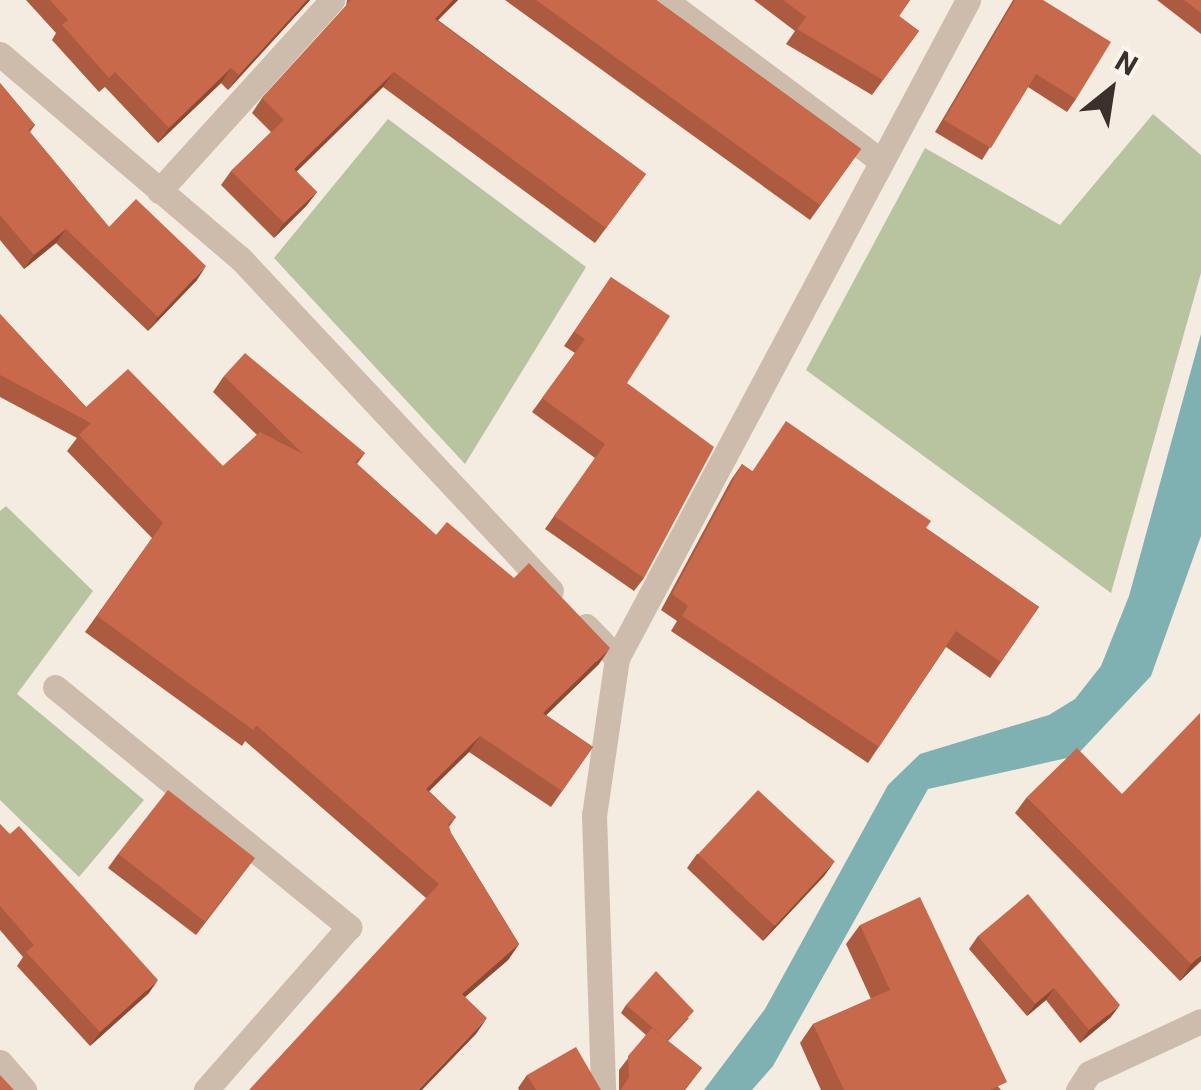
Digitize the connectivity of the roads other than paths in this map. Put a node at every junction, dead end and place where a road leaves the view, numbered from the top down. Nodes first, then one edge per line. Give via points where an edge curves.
1 (332, 0) edge
2 (665, 0) edge
3 (968, 0) edge
4 (0, 54) edge
5 (881, 161) junction
6 (159, 192) junction
7 (617, 658) junction
8 (55, 688) dead end
9 (1201, 1021) edge
10 (0, 1062) edge
11 (24, 1090) edge
12 (206, 1090) edge
13 (603, 1090) edge
14 (1078, 1090) edge

1 - 6 street
2 - 5 street
3 - 5 street
4 - 6 street
5 - 7 street
6 - 7 street via 240,258
7 - 13 street via 594,814
8 - 12 street via 349,927
9 - 14 street via 1090,1073
10 - 11 street

